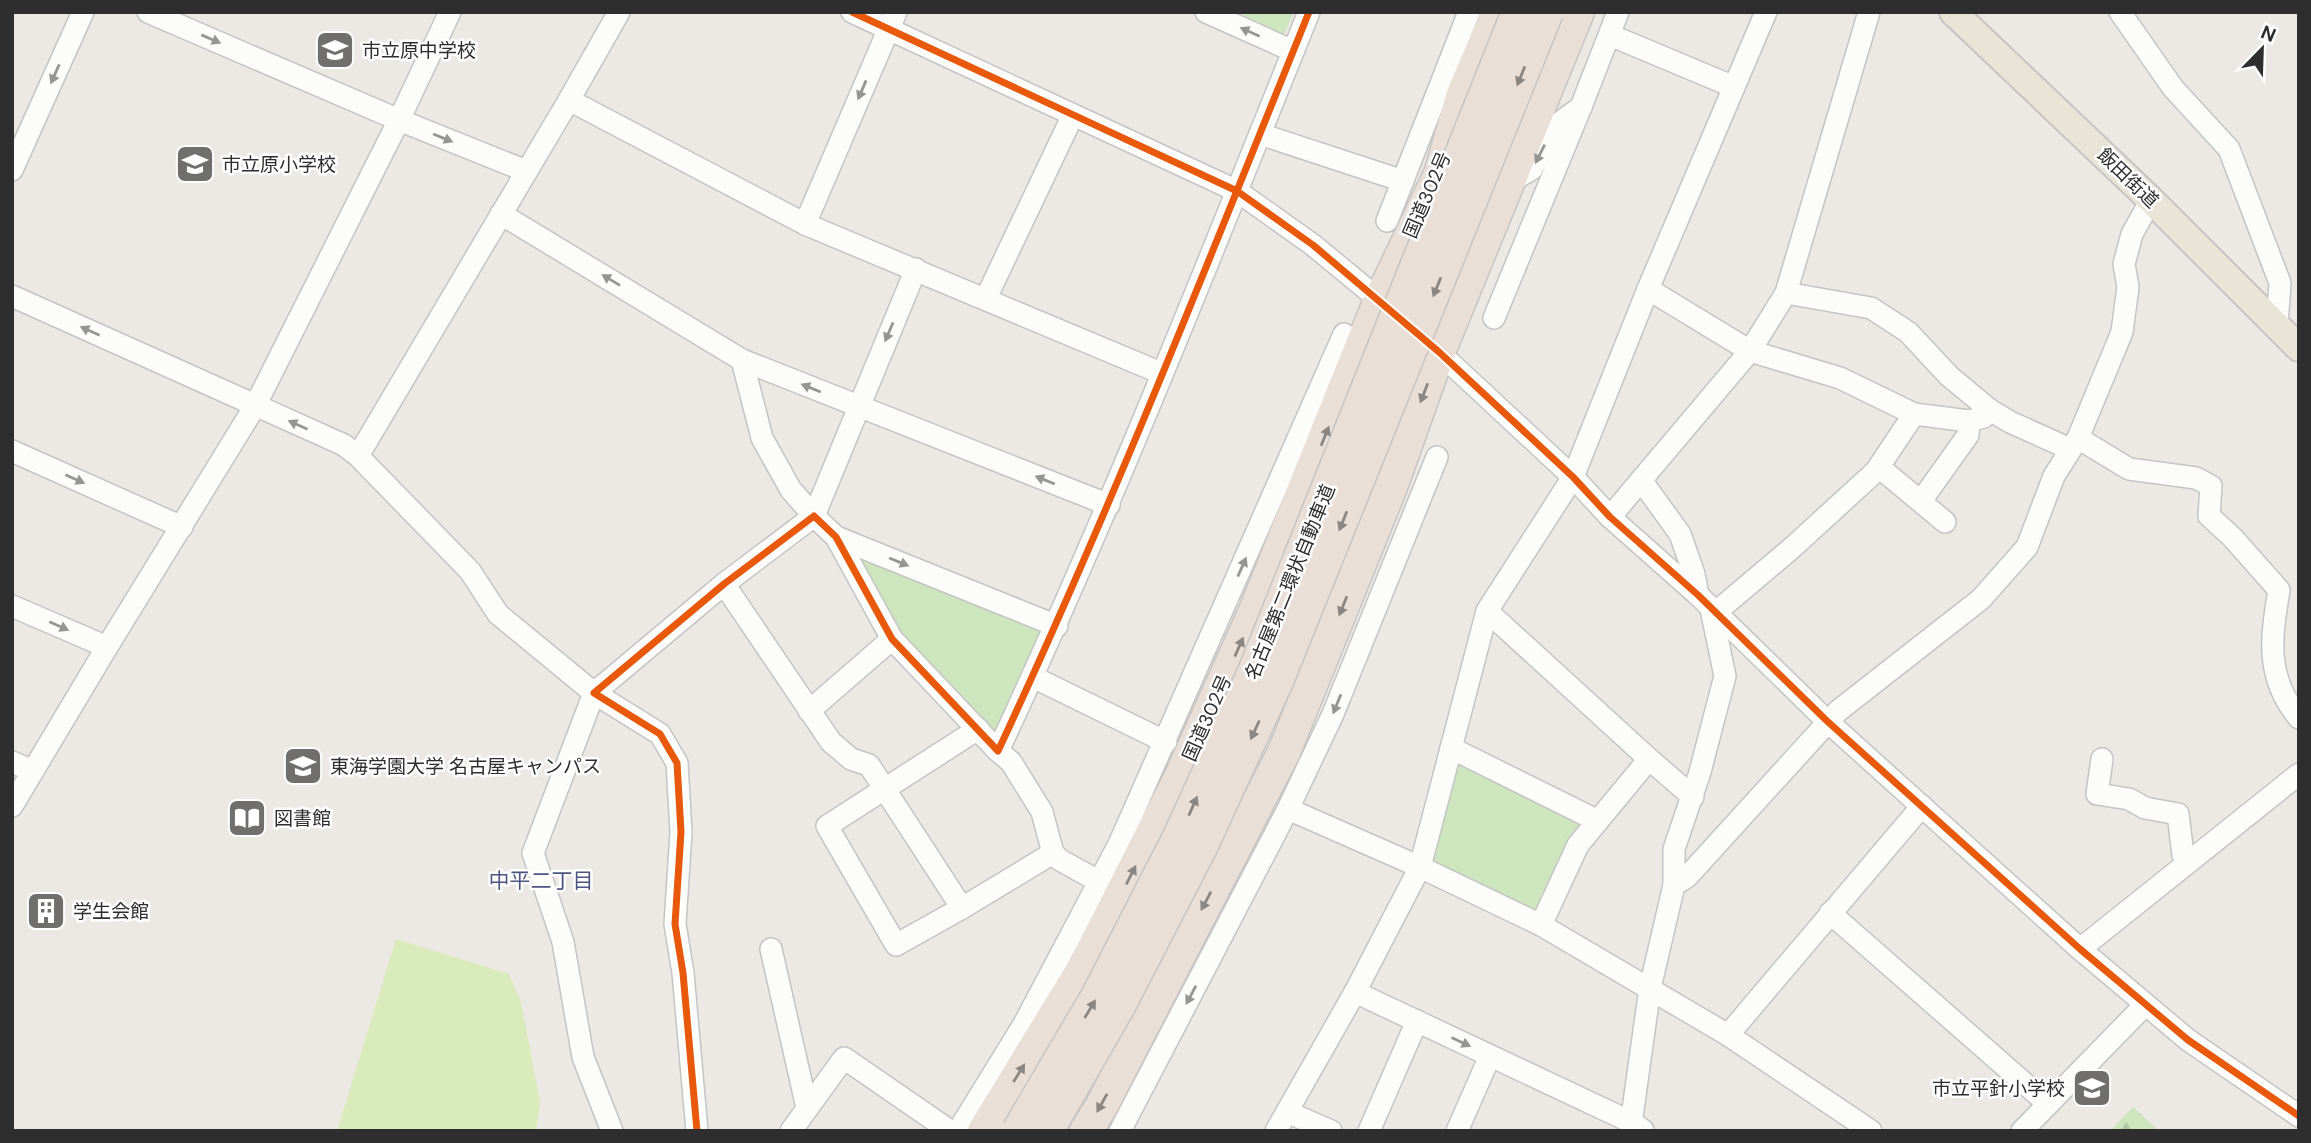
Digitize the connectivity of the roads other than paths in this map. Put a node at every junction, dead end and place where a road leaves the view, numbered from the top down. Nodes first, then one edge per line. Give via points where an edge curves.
1 (83, 12) edge
2 (148, 12) edge
3 (450, 12) edge
4 (619, 12) edge
5 (852, 12) edge
6 (1206, 12) edge
7 (1308, 12) edge
8 (1469, 12) edge
9 (1499, 12) edge
10 (1518, 12) edge
11 (1547, 12) edge
12 (1578, 12) edge
13 (1619, 12) edge
14 (1766, 12) edge
15 (1869, 12) edge
16 (1953, 12) edge
17 (2120, 12) edge
18 (892, 20) edge
19 (1610, 35) junction
20 (1293, 51) junction
21 (1452, 56) junction
22 (1734, 87) junction
23 (569, 100) junction
24 (1581, 107) junction
25 (1073, 115) junction
26 (399, 120) junction
27 (20, 130) edge
28 (1259, 134) junction
29 (12, 170) edge
30 (526, 171) junction
31 (1440, 174) junction
32 (1402, 181) junction
33 (1508, 183) junction
34 (1237, 191) junction
35 (2151, 200) junction
36 (501, 214) junction
37 (1387, 221) dead end
38 (805, 223) junction
39 (916, 269) junction
40 (1648, 289) junction
41 (1786, 293) junction
42 (12, 296) edge
43 (986, 298) junction
44 (1380, 300) junction
45 (1494, 318) dead end
46 (2277, 325) junction
47 (1344, 334) dead end
48 (2299, 348) edge
49 (1750, 351) junction
50 (1439, 352) junction
51 (742, 360) junction
52 (1161, 373) junction
53 (255, 406) junction
54 (858, 406) junction
55 (1990, 410) junction
56 (1914, 414) junction
57 (1969, 421) junction
58 (2074, 444) junction
59 (12, 451) edge
60 (358, 456) junction
61 (1437, 457) dead end
62 (1880, 467) junction
63 (1573, 477) junction
64 (1641, 480) junction
65 (1391, 487) junction
66 (1921, 500) junction
67 (1109, 505) junction
68 (814, 516) junction
69 (1610, 517) junction
70 (1945, 522) dead end
71 (182, 527) junction
72 (1409, 527) junction
73 (836, 537) junction
74 (1269, 541) junction
75 (724, 584) junction
76 (12, 606) edge
77 (1708, 606) junction
78 (1487, 611) junction
79 (1057, 626) junction
80 (892, 639) junction
81 (107, 647) junction
82 (1033, 677) junction
83 (594, 693) junction
84 (809, 711) junction
85 (2299, 718) edge
86 (1827, 721) junction
87 (978, 729) junction
88 (1166, 742) junction
89 (1451, 748) junction
90 (998, 751) junction
91 (1649, 759) junction
92 (2102, 759) dead end
93 (12, 762) edge
94 (33, 771) junction
95 (2299, 775) edge
96 (884, 788) junction
97 (1693, 797) junction
98 (12, 806) edge
99 (1922, 806) junction
100 (1288, 809) junction
101 (1598, 821) junction
102 (1053, 853) junction
103 (2187, 863) junction
104 (1420, 867) junction
105 (1100, 882) junction
106 (1674, 885) junction
107 (962, 908) junction
108 (1830, 913) junction
109 (1541, 925) junction
110 (771, 949) dead end
111 (2080, 949) junction
112 (1650, 988) junction
113 (1355, 992) junction
114 (2145, 1005) junction
115 (1417, 1021) junction
116 (1728, 1035) junction
117 (1490, 1055) junction
118 (2047, 1103) junction
119 (807, 1108) junction
120 (2299, 1115) edge
121 (1281, 1121) edge
122 (1636, 1128) edge
123 (612, 1131) edge
124 (696, 1131) edge
125 (791, 1131) edge
126 (950, 1131) edge
127 (958, 1131) edge
128 (984, 1131) edge
129 (1018, 1131) edge
130 (1046, 1131) edge
131 (1086, 1131) edge
132 (1120, 1131) edge
133 (1331, 1131) edge
134 (1369, 1131) edge
135 (1457, 1131) edge
136 (1871, 1131) edge
137 (2022, 1131) edge

1 -> 27 street
2 -> 26 street
3 - 26 street
4 - 23 street
5 - 18 street
20 -> 6 street
7 - 20 street
8 - 21 street
9 - 31 highway, 国道302号 via 1463,94
129 -> 10 highway, 名古屋第二環状自動車道, bridge via 1098,995 1180,835 1254,671
11 -> 130 highway, 名古屋第二環状自動車道, bridge via 1277,681 1202,845 1119,1006
12 - 33 highway
13 - 19 street
14 - 22 street
15 - 41 street
16 - 35 main road, 飯田街道
17 - 46 street via 2173,88 2228,149 2280,283
18 - 25 street
18 -> 38 street
19 - 22 street
19 - 24 street
20 - 28 street
21 - 31 street via 1460,86 1439,137
21 - 32 street
22 - 40 street
23 - 30 street
23 - 38 street
24 -> 33 street via 1554,127 1532,169
24 - 45 street
25 - 34 street
25 - 43 street
26 -> 30 street
26 - 53 street
27 - 29 street
28 - 32 street
28 - 34 street
30 - 36 street
31 - 44 highway, 国道302号
32 - 37 street
33 - 50 highway
34 - 44 street
34 - 52 street
35 - 46 main road, 飯田街道
35 - 58 street via 2132,234 2124,264 2128,287 2122,332
51 -> 36 street
36 - 60 street
38 - 39 street
39 - 43 street
39 -> 54 street
40 - 49 street
40 - 63 street
41 - 49 street
41 - 55 street via 1871,308 1908,332 1949,376
53 -> 42 street
43 - 52 street
44 - 50 street
74 -> 44 highway, 国道302号
46 - 48 main road, 飯田街道
47 - 74 street
49 - 56 street via 1840,378
49 - 64 street
50 - 63 street
50 -> 65 highway
54 -> 51 street
51 - 68 street via 762,438 791,490
52 - 67 street
60 -> 53 street via 344,445
53 - 71 street
67 -> 54 street
54 - 68 street
55 - 57 street
55 - 58 street via 2010,422
56 - 57 street
56 - 62 street
57 - 66 street via 1968,435
58 - 85 street via 2129,469 2196,478 2211,486 2208,516 2279,590 2271,638 2274,672
58 - 86 street via 2054,476 2027,547 1981,599
59 -> 71 street
60 - 83 street via 470,571 499,614
61 - 72 street
62 - 66 street
62 - 77 street via 1793,547
63 - 69 street
63 - 78 street
64 - 69 street
64 - 77 street via 1680,534
65 - 72 street
65 -> 131 highway via 1284,752
66 - 70 street
67 - 79 street
68 - 73 street
68 - 75 street
69 - 77 street
71 - 81 street
72 -> 100 street
73 -> 79 street
73 - 80 street
88 -> 74 street
128 -> 74 highway, 国道302号 via 1086,964 1179,780 1255,611
75 - 83 street
75 - 84 street
76 -> 81 street
77 - 86 street
77 - 97 street via 1725,676
78 - 89 street
78 - 91 street
79 - 82 street
80 - 84 street
80 - 87 street
81 - 94 street
82 - 88 street
82 - 90 street
83 - 123 street via 533,853 563,942 583,1057
83 - 124 street via 660,734 677,763 681,832 675,924
84 - 96 street via 831,742 851,759 869,765
86 - 99 street
86 - 106 street
87 - 90 street
87 - 96 street
88 - 105 street
89 - 101 street
89 - 104 street
90 - 102 street via 1011,762 1042,812
91 - 97 street
91 - 101 street
92 - 103 street via 2097,794 2178,814
93 - 94 street
94 - 98 street
95 - 103 street
96 - 107 street
96 - 107 street via 827,826 896,945
97 - 106 street via 1674,849
99 - 108 street
99 - 111 street
100 - 104 street
100 -> 132 street
101 - 109 street via 1578,845
102 - 105 street
102 - 107 street
103 - 111 street
104 - 109 street
104 - 113 street
105 - 127 street via 1024,1024
106 - 112 street
108 - 116 street
108 - 118 street
109 - 112 street
110 - 119 street
111 - 114 street
112 - 116 street
112 - 122 street
113 - 115 street
113 - 121 street
114 - 118 street
114 - 120 street
115 -> 117 street
115 - 134 street
116 - 136 street
117 - 122 street
117 - 135 street
118 - 137 street
119 - 125 street
119 - 126 street via 844,1058
121 - 133 street

